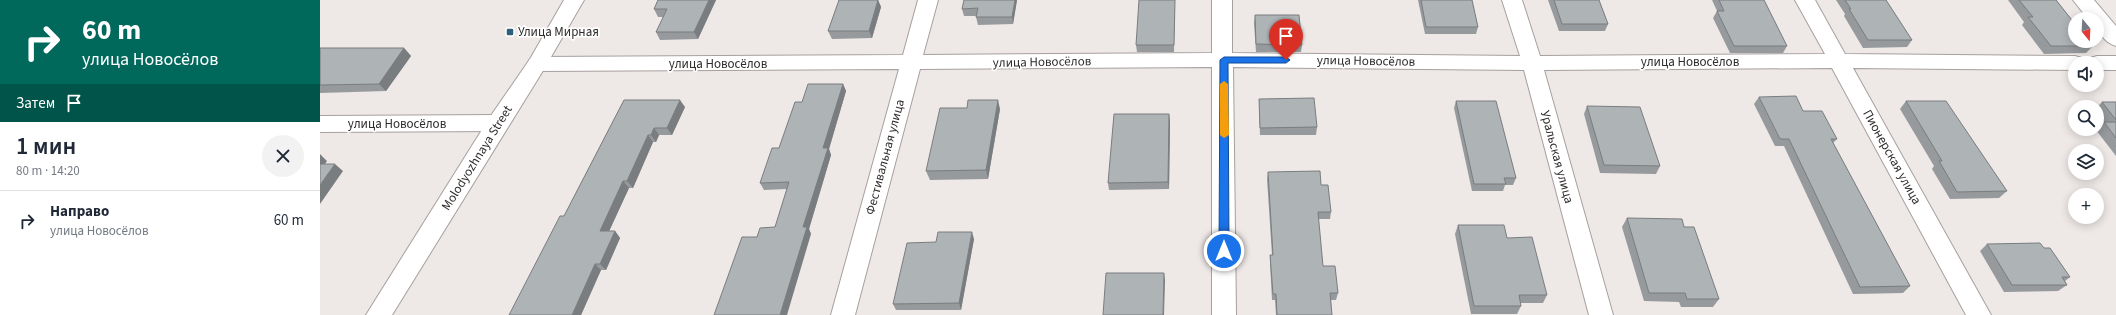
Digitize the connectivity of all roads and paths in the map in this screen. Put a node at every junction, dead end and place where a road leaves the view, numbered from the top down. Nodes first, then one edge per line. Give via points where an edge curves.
1 (574, 0) edge
2 (928, 0) edge
3 (1222, 0) edge
4 (1512, 0) edge
5 (1805, 0) edge
6 (2083, 0) edge
7 (2116, 39) edge
8 (1224, 60) junction
9 (1839, 61) junction
10 (910, 63) junction
11 (1532, 63) junction
12 (2068, 63) edge
13 (2104, 63) edge
14 (2116, 63) edge
15 (537, 64) junction
16 (498, 123) junction
17 (320, 124) edge
18 (378, 315) edge
19 (843, 315) edge
20 (1224, 315) edge
21 (1601, 315) edge
22 (1979, 315) edge

1 - 15 street, Molodyozhnaya Street
2 - 10 street, Фестивальная улица
3 - 8 street
4 - 11 street, Уральская улица
5 - 9 street, Пионерская улица
6 - 7 street
8 - 10 street, улица Новосёлов
8 - 11 street, улица Новосёлов
8 - 20 street
9 - 11 street, улица Новосёлов
9 - 12 street, улица Новосёлов
9 - 22 street, Пионерская улица
10 - 15 street, улица Новосёлов
10 - 19 street, Фестивальная улица
11 - 21 street, Уральская улица
13 - 14 street
15 - 16 street, Molodyozhnaya Street
16 - 17 street, улица Новосёлов
16 - 18 street, Molodyozhnaya Street

